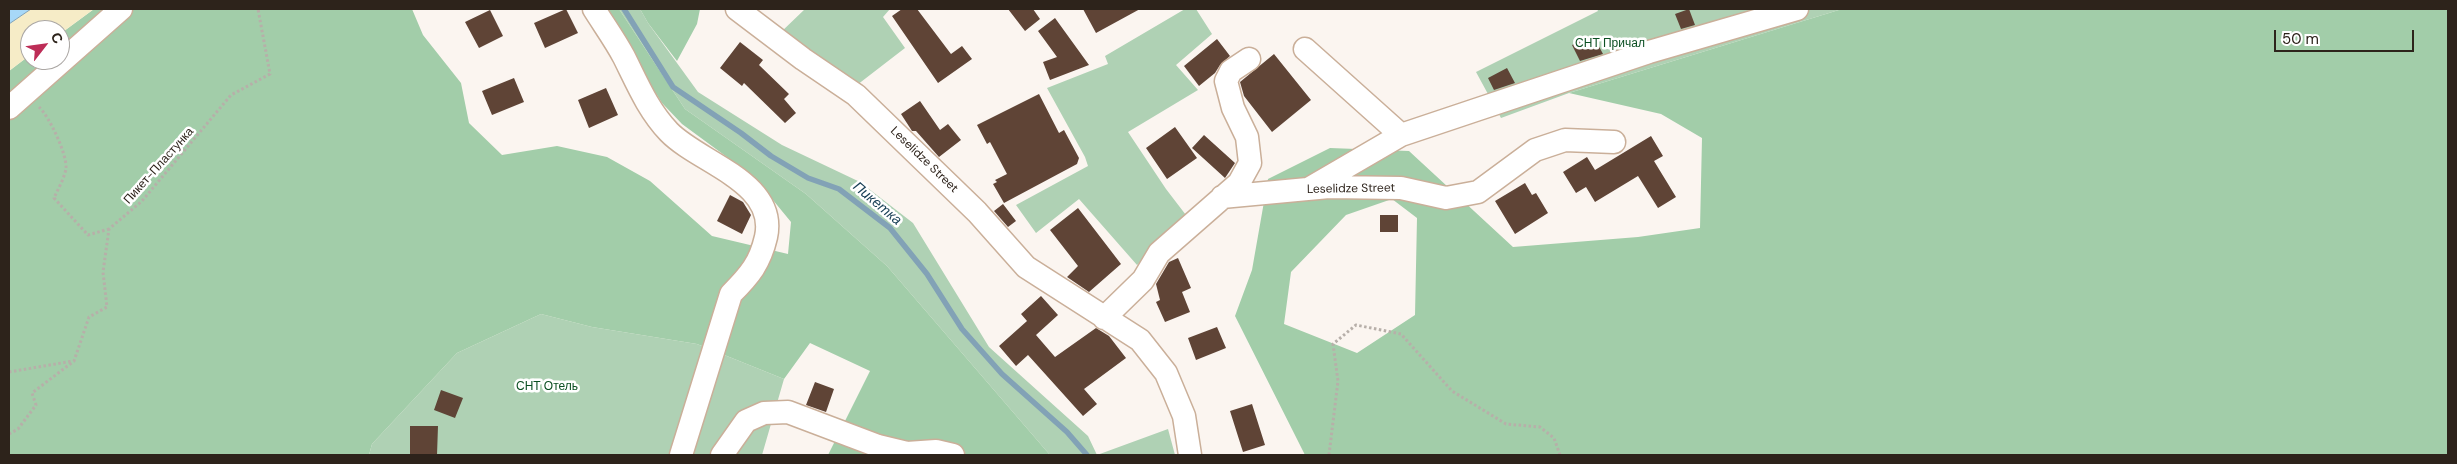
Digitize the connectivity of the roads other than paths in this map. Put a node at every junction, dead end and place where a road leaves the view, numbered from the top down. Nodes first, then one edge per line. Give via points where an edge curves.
1 (122, 9) edge
2 (594, 9) edge
3 (737, 9) edge
4 (1797, 9) edge
5 (1305, 49) dead end
6 (1249, 59) dead end
7 (16, 101) edge
8 (1401, 134) junction
9 (1614, 142) dead end
10 (1310, 188) junction
11 (1222, 197) junction
12 (1104, 318) junction
13 (681, 455) edge
14 (722, 455) edge
15 (953, 455) edge
16 (1190, 455) edge

1 - 7 street
2 - 13 street via 623,55 647,104 670,133 747,185 761,202 768,224 762,253 751,275 731,294
3 - 12 street, Leselidze Street via 856,95 977,212 1026,267
4 - 8 street via 1650,52
5 - 8 street
6 - 11 street via 1226,81 1233,108 1247,137 1250,163 1239,183
8 - 10 street
9 - 10 street, Leselidze Street via 1565,140 1535,150 1478,192 1446,198 1400,188
10 - 11 street, Leselidze Street
11 - 12 street via 1159,253 1143,280
12 - 16 street, Leselidze Street via 1140,340 1166,373 1184,416
14 - 15 street via 746,421 764,413 788,412 878,446 907,453 936,451

